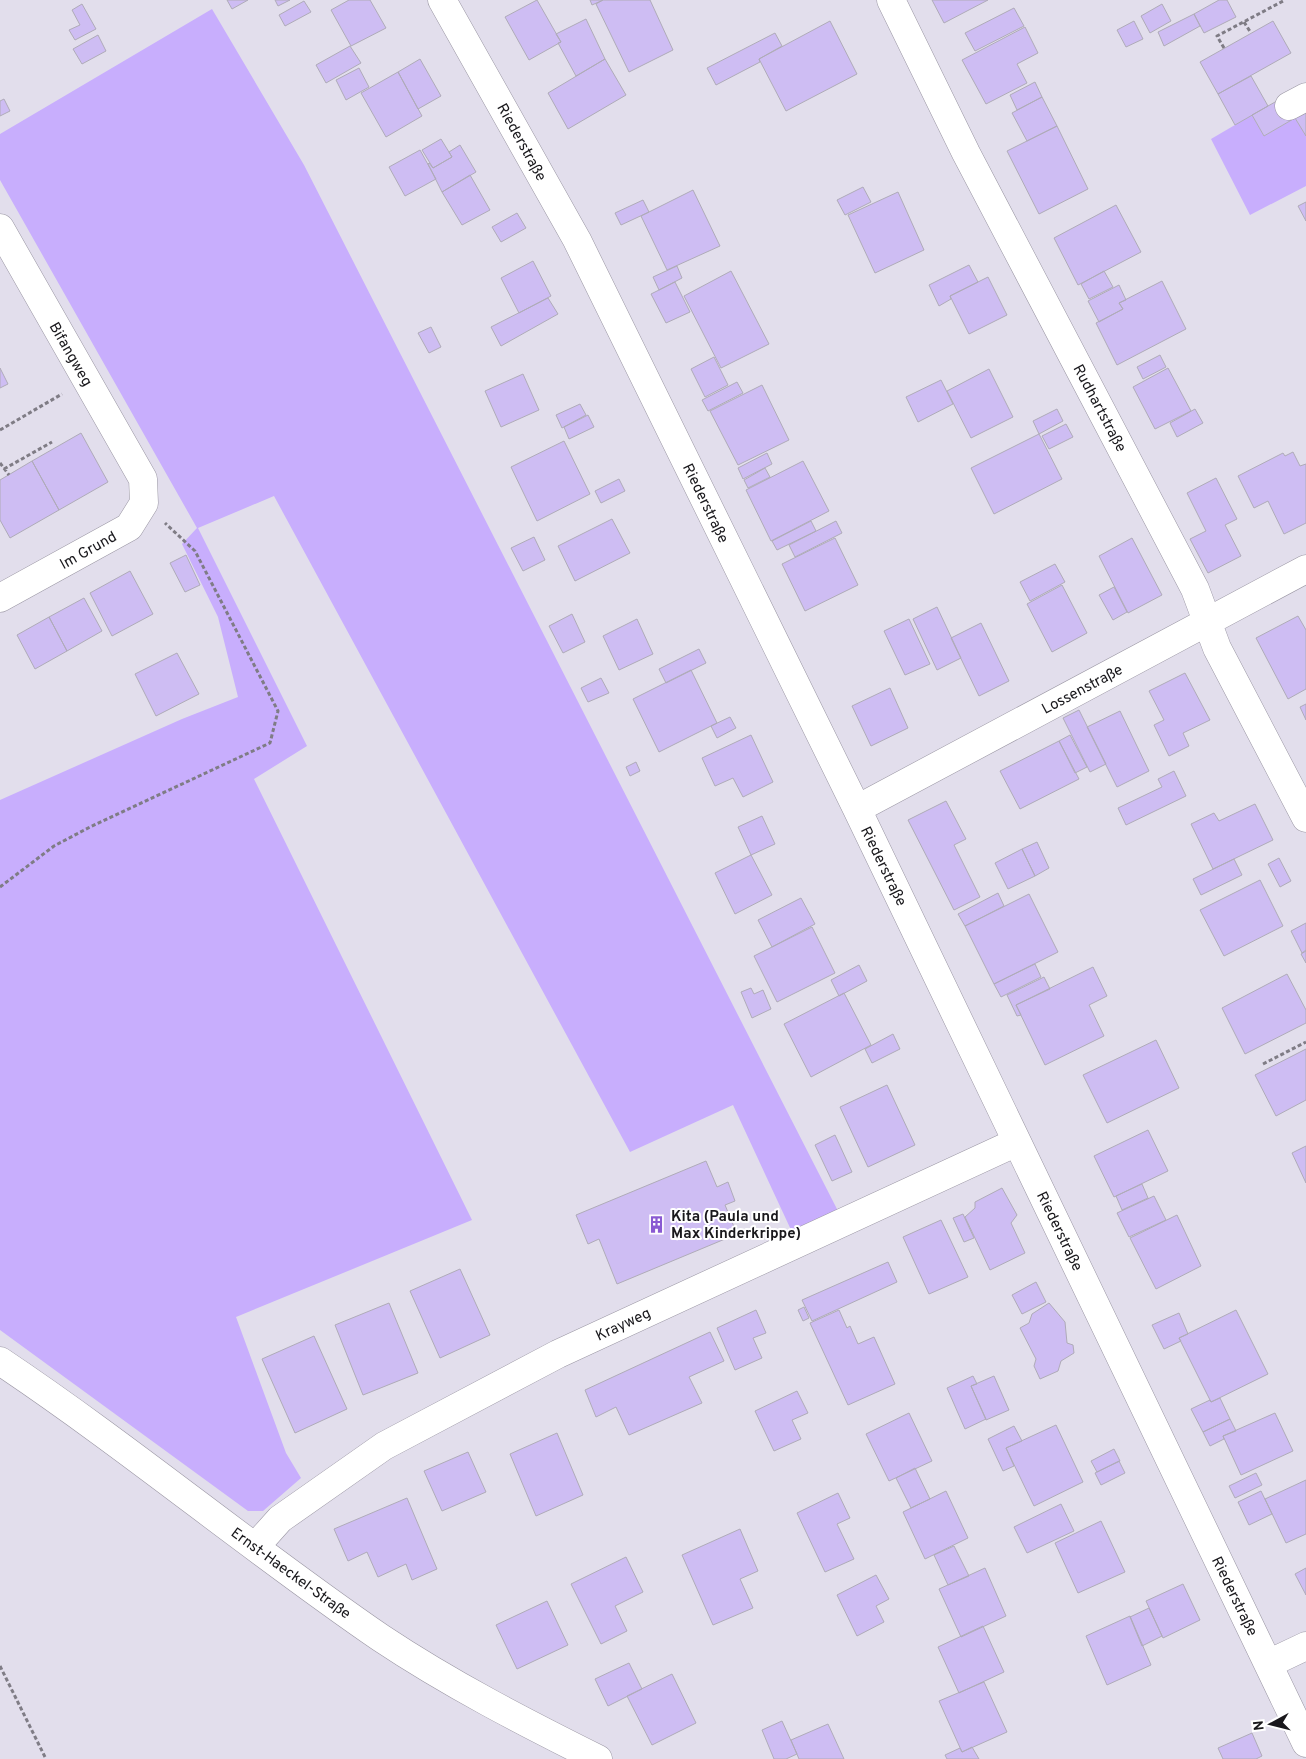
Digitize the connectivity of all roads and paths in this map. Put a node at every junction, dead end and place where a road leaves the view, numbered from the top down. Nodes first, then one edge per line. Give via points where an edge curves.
1 (891, 0) edge
2 (1285, 0) edge
3 (444, 1) edge
4 (1244, 22) junction
5 (1251, 33) dead end
6 (1224, 48) dead end
7 (0, 228) edge
8 (86, 380) junction
9 (0, 430) edge
10 (52, 442) dead end
11 (0, 463) edge
12 (4, 468) junction
13 (9, 475) dead end
14 (144, 491) junction
15 (1306, 569) edge
16 (0, 598) edge
17 (1207, 623) junction
18 (857, 809) junction
19 (1306, 818) edge
20 (0, 887) edge
21 (1306, 1042) edge
22 (1263, 1064) dead end
23 (1017, 1142) junction
24 (0, 1360) edge
25 (255, 1547) junction
26 (1306, 1646) edge
27 (1268, 1664) junction
28 (0, 1666) edge
29 (1306, 1743) edge
30 (46, 1759) edge
31 (598, 1759) edge

1 - 17 street, Rudhartstraße via 966,153 1196,589
2 - 4 path
3 - 18 street, Riederstraße via 577,240
4 - 5 path
4 - 6 path via 1217,36
7 - 8 street, Bifangweg
8 - 9 path
8 - 14 street, Bifangweg
10 - 12 path
11 - 12 path
12 - 13 path
14 - 16 street, Im Grund via 130,527
14 - 20 path via 195,551 278,710 270,743 83,830 54,846
15 - 17 street, Lossenstraße
17 - 18 street, Lossenstraße
17 - 19 street, Rudhartstraße
18 - 23 street, Riederstraße
21 - 22 path
23 - 25 street, Krayweg via 558,1354 384,1446 280,1518
23 - 27 street, Riederstraße
24 - 25 street, Ernst-Haeckel-Straße
25 - 31 street, Ernst-Haeckel-Straße via 390,1643 489,1704
26 - 27 street
27 - 29 street, Riederstraße
28 - 30 path

